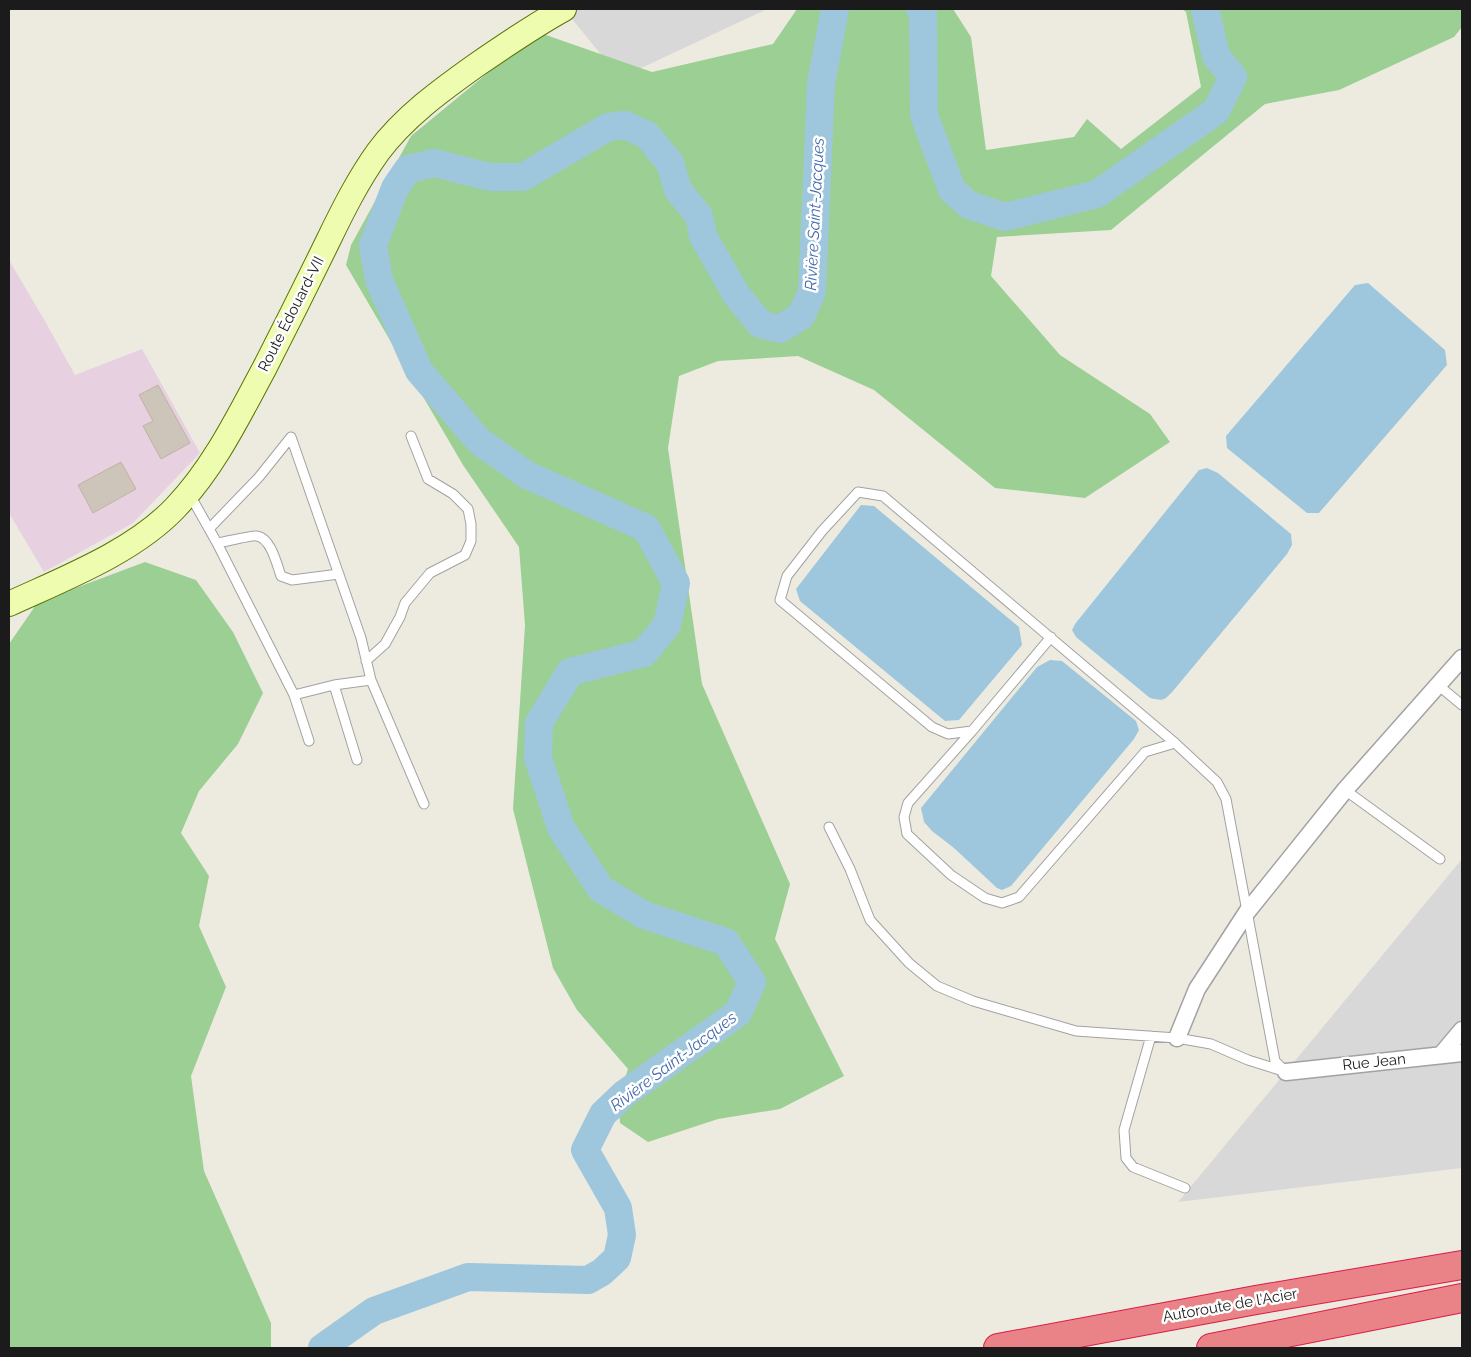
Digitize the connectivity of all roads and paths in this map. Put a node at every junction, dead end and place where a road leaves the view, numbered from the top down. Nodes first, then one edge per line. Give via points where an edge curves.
1 (564, 9) edge
2 (411, 436) dead end
3 (189, 492) junction
4 (209, 529) junction
5 (217, 543) junction
6 (339, 574) junction
7 (9, 604) edge
8 (1050, 637) junction
9 (1462, 658) edge
10 (366, 661) junction
11 (371, 680) junction
12 (334, 685) junction
13 (1438, 686) junction
14 (294, 694) junction
15 (1462, 705) edge
16 (972, 731) junction
17 (309, 741) dead end
18 (1175, 743) junction
19 (357, 760) dead end
20 (1345, 790) junction
21 (424, 804) dead end
22 (829, 828) dead end
23 (1440, 859) dead end
24 (1247, 912) junction
25 (1462, 1030) edge
26 (1151, 1036) junction
27 (1177, 1038) junction
28 (1462, 1053) edge
29 (1441, 1055) junction
30 (1286, 1072) junction
31 (1185, 1188) dead end
32 (1462, 1265) edge
33 (1462, 1298) edge
34 (998, 1348) edge
35 (1211, 1348) edge

1 - 3 main road, Route Édouard-VII via 442,90 406,120 378,152 350,197 234,426
2 - 10 lane via 428,479 453,494 468,509 470,541 465,555 430,573 405,603 385,644
3 - 4 lane
3 - 7 main road, Route Édouard-VII via 167,516 124,547
4 - 5 lane
4 - 6 lane via 259,478 292,437
5 - 6 lane via 257,536 266,540 281,576 292,580
5 - 14 lane
6 - 10 lane
8 - 16 lane
8 - 16 lane via 883,496 858,492 822,530 787,576 780,600 932,727 948,734
8 - 18 lane
9 - 13 street
10 - 11 lane
11 - 12 lane
11 - 21 lane
12 - 14 lane
12 - 19 lane
13 - 15 lane
13 - 20 street
14 - 17 lane
16 - 18 lane via 908,803 904,817 908,834 951,875 985,898 1002,903 1019,897 1145,752
18 - 24 lane via 1217,782 1226,799
20 - 23 lane
20 - 24 street
22 - 26 lane via 870,920 909,963 937,986 973,1001 1076,1031
24 - 27 street via 1197,989
24 - 30 lane via 1275,1060
25 - 29 street
26 - 27 lane
26 - 31 lane via 1124,1130 1126,1158 1133,1168
27 - 30 lane via 1211,1044
28 - 29 street, Rue Jean
29 - 30 street, Rue Jean
32 - 34 highway, Autoroute de l'Acier
33 - 35 highway

